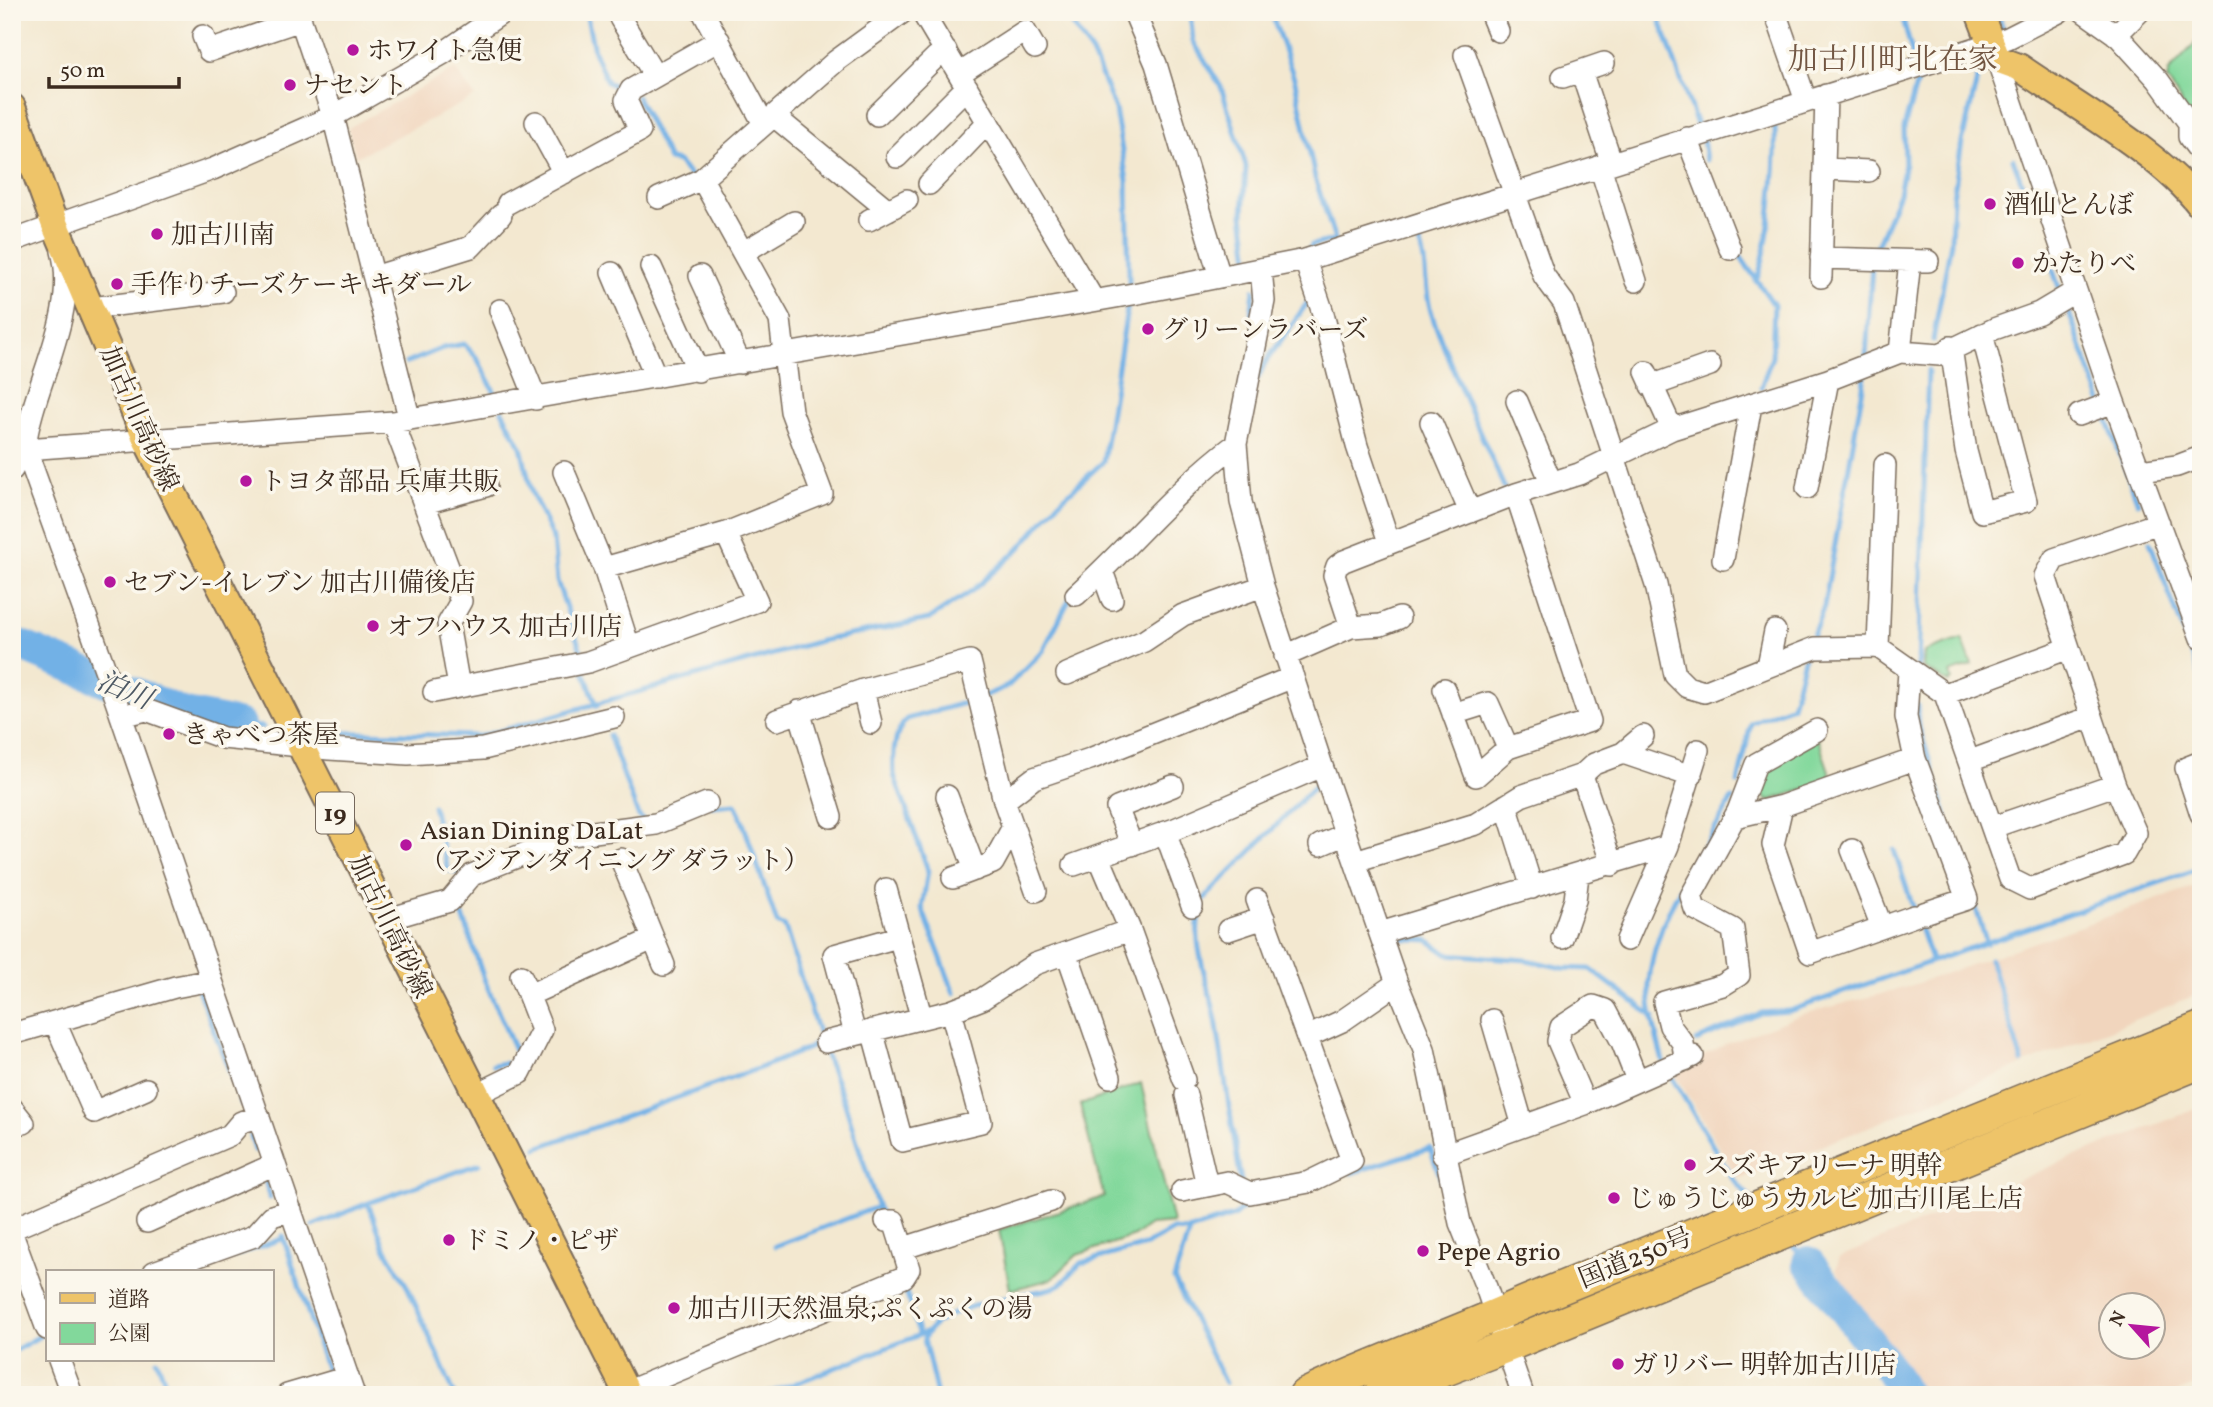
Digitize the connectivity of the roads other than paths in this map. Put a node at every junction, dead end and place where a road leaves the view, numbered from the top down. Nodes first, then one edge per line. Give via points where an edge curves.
1 (503, 12) edge
2 (704, 12) edge
3 (903, 12) edge
4 (922, 12) edge
5 (1134, 12) edge
6 (1775, 12) edge
7 (1979, 12) edge
8 (2059, 12) edge
9 (2084, 12) edge
10 (2139, 12) edge
11 (620, 18) dead end
12 (297, 19) edge
13 (1026, 30) edge
14 (2116, 35) junction
15 (203, 36) dead end
16 (719, 40) junction
17 (1993, 50) junction
18 (946, 51) junction
19 (1465, 55) dead end
20 (1604, 63) dead end
21 (655, 76) junction
22 (963, 80) junction
23 (1816, 98) junction
24 (880, 105) dead end
25 (12, 107) edge
26 (333, 116) junction
27 (769, 120) junction
28 (536, 122) dead end
29 (988, 122) junction
30 (1687, 138) junction
31 (2201, 153) edge
32 (897, 157) dead end
33 (1605, 164) junction
34 (1826, 169) junction
35 (1869, 172) dead end
36 (564, 173) junction
37 (702, 179) junction
38 (929, 184) dead end
39 (1515, 192) junction
40 (659, 198) dead end
41 (2201, 206) edge
42 (888, 210) dead end
43 (794, 222) dead end
44 (55, 225) junction
45 (12, 241) edge
46 (1730, 249) dead end
47 (744, 252) junction
48 (1305, 260) junction
49 (651, 267) dead end
50 (1261, 269) junction
51 (700, 276) dead end
52 (1220, 277) junction
53 (374, 278) junction
54 (1636, 281) dead end
55 (622, 282) dead end
56 (223, 292) dead end
57 (2068, 296) junction
58 (1093, 299) junction
59 (91, 308) junction
60 (500, 310) dead end
61 (1982, 334) junction
62 (1951, 347) junction
63 (1900, 352) junction
64 (783, 356) junction
65 (740, 363) junction
66 (1710, 365) dead end
67 (698, 371) junction
68 (656, 377) junction
69 (1828, 380) junction
70 (536, 399) junction
71 (1751, 405) junction
72 (2106, 405) junction
73 (1527, 411) dead end
74 (2079, 415) dead end
75 (401, 420) junction
76 (1431, 422) dead end
77 (1672, 429) junction
78 (147, 441) junction
79 (1236, 444) junction
80 (19, 448) edge
81 (1615, 457) junction
82 (2201, 457) edge
83 (1885, 465) dead end
84 (12, 470) edge
85 (2140, 471) junction
86 (564, 472) dead end
87 (1551, 482) junction
88 (486, 486) dead end
89 (1807, 488) dead end
90 (1516, 494) junction
91 (425, 503) junction
92 (1470, 512) junction
93 (2159, 523) junction
94 (726, 533) junction
95 (1389, 542) junction
96 (1723, 559) dead end
97 (604, 568) junction
98 (1102, 571) junction
99 (1262, 586) junction
100 (1076, 595) dead end
101 (1112, 598) dead end
102 (1399, 618) dead end
103 (1351, 628) junction
104 (1775, 631) dead end
105 (2201, 638) edge
106 (629, 647) junction
107 (1878, 647) junction
108 (2069, 648) junction
109 (1285, 656) junction
110 (1768, 666) junction
111 (1067, 674) dead end
112 (1914, 674) junction
113 (1293, 677) junction
114 (459, 687) junction
115 (1444, 689) dead end
116 (863, 691) junction
117 (434, 692) dead end
118 (1945, 694) junction
119 (799, 711) junction
120 (1453, 714) junction
121 (121, 715) junction
122 (614, 717) dead end
123 (2091, 717) junction
124 (777, 720) dead end
125 (871, 723) dead end
126 (1818, 730) dead end
127 (1643, 736) dead end
128 (301, 746) junction
129 (1508, 748) junction
130 (1698, 750) dead end
131 (1623, 753) junction
132 (1915, 760) junction
133 (1970, 761) junction
134 (2201, 762) edge
135 (1322, 766) junction
136 (1582, 775) junction
137 (1691, 776) junction
138 (2115, 785) junction
139 (1173, 786) dead end
140 (947, 796) dead end
141 (1004, 802) junction
142 (707, 803) dead end
143 (1506, 805) junction
144 (1782, 806) junction
145 (2201, 814) edge
146 (831, 817) dead end
147 (1735, 817) junction
148 (1013, 827) junction
149 (1993, 827) junction
150 (1165, 832) junction
151 (1346, 834) junction
152 (1132, 845) junction
153 (1320, 845) dead end
154 (1668, 846) junction
155 (1852, 850) dead end
156 (1099, 857) junction
157 (621, 859) dead end
158 (1355, 861) junction
159 (1074, 865) dead end
160 (1612, 865) junction
161 (975, 870) junction
162 (1578, 875) junction
163 (953, 878) dead end
164 (1532, 888) junction
165 (886, 889) dead end
166 (1036, 891) dead end
167 (1192, 906) dead end
168 (388, 919) junction
169 (1881, 927) junction
170 (1130, 930) junction
171 (1228, 930) dead end
172 (1380, 933) junction
173 (898, 937) junction
174 (1562, 938) dead end
175 (653, 939) junction
176 (1627, 940) dead end
177 (1067, 953) junction
178 (664, 965) dead end
179 (212, 980) junction
180 (1397, 983) junction
181 (951, 1011) junction
182 (921, 1016) junction
183 (1492, 1020) dead end
184 (55, 1022) junction
185 (2201, 1028) edge
186 (864, 1032) junction
187 (12, 1034) edge
188 (1307, 1037) junction
189 (826, 1042) dead end
190 (2201, 1062) edge
191 (1110, 1077) dead end
192 (1637, 1080) junction
193 (146, 1088) dead end
194 (475, 1095) junction
195 (1585, 1104) junction
196 (259, 1117) junction
197 (1523, 1126) junction
198 (1443, 1154) junction
199 (275, 1164) junction
200 (1207, 1185) junction
201 (1182, 1191) dead end
202 (155, 1195) dead end
203 (1051, 1201) dead end
204 (291, 1210) junction
205 (886, 1221) dead end
206 (12, 1228) edge
207 (12, 1234) edge
208 (904, 1248) junction
209 (156, 1266) edge
210 (1495, 1315) junction
211 (46, 1323) edge
212 (1507, 1346) junction
213 (60, 1362) edge
214 (1351, 1373) junction
215 (351, 1386) edge
216 (627, 1393) edge
217 (1518, 1393) edge
218 (72, 1395) edge
219 (287, 1395) edge
220 (1292, 1395) edge
221 (1305, 1395) edge
222 (1380, 1395) edge

1 - 26 street via 442,54
2 - 16 street
3 - 27 street via 836,61
4 - 18 street
5 - 52 street via 1156,64
6 - 23 street
7 - 17 main road
8 - 17 street
9 - 14 street
10 - 14 street
11 - 21 street
12 - 15 street via 209,51
12 - 26 street
13 - 22 street
14 - 31 street via 2158,80 2189,123 2189,137
16 - 21 street
16 - 27 street
17 - 23 street
17 - 41 main road via 2154,160 2182,181
17 - 57 street
18 - 22 street
18 - 24 street
19 - 39 street
20 - 33 street via 1572,74
21 - 36 street via 626,100 639,131
22 - 29 street
22 - 32 street
23 - 30 street
23 - 34 street
25 - 44 main road, 加古川高砂線 / 19
26 - 44 street via 212,169
26 - 53 street
27 - 37 street
27 - 42 street
28 - 36 street
29 - 38 street
29 - 58 street
30 - 33 street
30 - 46 street
33 - 39 street
33 - 54 street
34 - 35 street
34 - 63 street via 1821,268 1919,261
36 - 53 street via 504,209 471,247 445,263
37 - 40 street
37 - 47 street
39 - 48 street
39 - 81 street via 1544,276 1564,303
43 - 47 street
44 - 45 street
44 - 59 main road, 加古川高砂線 / 19
44 - 80 street via 64,259 64,294 48,369
47 - 64 street via 780,320
48 - 50 street
48 - 95 street
49 - 67 street
50 - 52 street
50 - 79 street via 1264,300
51 - 65 street
52 - 58 street
53 - 75 street
55 - 68 street
56 - 59 street
57 - 61 street via 2039,313
57 - 72 street
58 - 64 street
59 - 78 main road, 加古川高砂線 / 19
60 - 70 street
61 - 62 street
61 - 62 street via 2026,501 1982,512 1966,451
62 - 63 street via 1940,355
63 - 69 street
64 - 65 street
64 - 94 street via 791,411 822,494
65 - 67 street
66 - 77 street via 1649,379
67 - 68 street
68 - 70 street
69 - 71 street
69 - 89 street
70 - 75 street
71 - 77 street
71 - 96 street via 1722,523
72 - 74 street
72 - 85 street
73 - 87 street
75 - 78 street
75 - 91 street
76 - 92 street via 1449,441
77 - 81 street
78 - 80 street
78 - 128 main road, 加古川高砂線 / 19
79 - 98 street via 1202,470
79 - 99 street via 1241,502
80 - 84 street
80 - 121 street
81 - 87 street
81 - 110 street via 1656,585 1675,675 1687,687 1704,692
82 - 85 street
83 - 107 street
85 - 93 street
86 - 97 street
87 - 90 street
88 - 91 street
90 - 92 street
90 - 129 street via 1590,721
91 - 114 street via 456,559 461,601 448,624
92 - 95 street
93 - 105 street
93 - 108 street via 2054,559 2045,576
94 - 97 street
94 - 106 street via 757,601
95 - 103 street via 1337,566 1334,575
97 - 106 street
98 - 100 street
98 - 101 street
99 - 109 street
99 - 111 street via 1183,615 1144,641
102 - 103 street via 1379,632
103 - 109 street
104 - 110 street
106 - 114 street via 587,662
107 - 110 street via 1815,648
107 - 112 street
108 - 118 street
108 - 123 street
109 - 113 street
112 - 118 street
112 - 132 street via 1906,718
113 - 135 street
113 - 141 street via 1034,778
114 - 117 street
115 - 120 street
116 - 119 street
116 - 125 street
116 - 141 street via 970,662
118 - 133 street
119 - 124 street
119 - 146 street
120 - 129 street via 1488,703
120 - 129 street via 1476,776
121 - 128 street via 146,710 223,738
121 - 179 street
122 - 128 street via 483,749 408,754
123 - 133 street
123 - 138 street
126 - 147 street via 1793,733 1756,764
127 - 131 street
128 - 168 main road, 加古川高砂線 / 19
130 - 137 street
131 - 136 street via 1594,764
131 - 137 street
132 - 144 street
132 - 169 street via 1967,899 1948,914 1919,915
133 - 149 street
134 - 145 street via 2186,768
135 - 150 street
135 - 151 street
136 - 143 street
136 - 160 street
137 - 154 street
138 - 149 street
138 - 149 street via 2136,834 2124,854 2030,889 2010,879
139 - 152 street via 1116,808
140 - 161 street
141 - 148 street
142 - 168 street via 656,824 571,835 472,875 450,901
143 - 158 street via 1476,824
143 - 164 street
144 - 147 street
144 - 169 street via 1773,845 1810,953
147 - 192 street via 1691,895 1696,909 1733,929 1739,975 1724,985 1664,1002 1670,1026 1684,1043 1677,1063
148 - 161 street via 993,863
148 - 166 street
150 - 152 street
150 - 167 street
151 - 153 street
151 - 158 street
152 - 156 street
154 - 160 street
154 - 176 street
155 - 169 street
156 - 159 street
156 - 170 street
157 - 175 street
158 - 172 street
160 - 162 street
161 - 163 street
162 - 164 street
162 - 174 street
164 - 172 street
165 - 173 street
168 - 194 main road, 加古川高砂線 / 19
170 - 177 street
170 - 200 street via 1185,1087
171 - 188 street via 1260,909
172 - 180 street
173 - 182 street
173 - 186 street via 834,955
175 - 178 street
175 - 194 street via 525,986 542,1030 520,1073
177 - 181 street via 1035,964 982,999
177 - 191 street via 1093,1047
179 - 184 street
179 - 196 street
180 - 188 street via 1342,1021
180 - 198 street via 1424,1049
181 - 182 street
181 - 186 street via 981,1122 902,1141
182 - 186 street
183 - 197 street
184 - 187 street
184 - 193 street via 94,1112
185 - 210 highway, 国道250号
186 - 189 street
188 - 200 street via 1352,1161 1309,1182 1250,1193 1227,1182
190 - 212 highway, 国道250号
192 - 195 street
192 - 195 street via 1605,1010 1593,1006 1561,1027 1558,1041
194 - 216 main road, 加古川高砂線 / 19
195 - 197 street
196 - 199 street
196 - 206 street via 241,1122 230,1136
197 - 198 street
198 - 210 street via 1460,1223
199 - 202 street via 207,1185 155,1218
199 - 204 street
200 - 201 street
203 - 208 street
204 - 209 street via 272,1216 254,1236
204 - 215 street
205 - 208 street via 894,1221
207 - 211 street
208 - 216 street via 909,1269 904,1277
210 - 212 street
210 - 214 highway, 国道250号
212 - 217 street
212 - 222 highway, 国道250号
213 - 218 street
214 - 220 highway
214 - 221 highway, 国道250号
215 - 219 street

